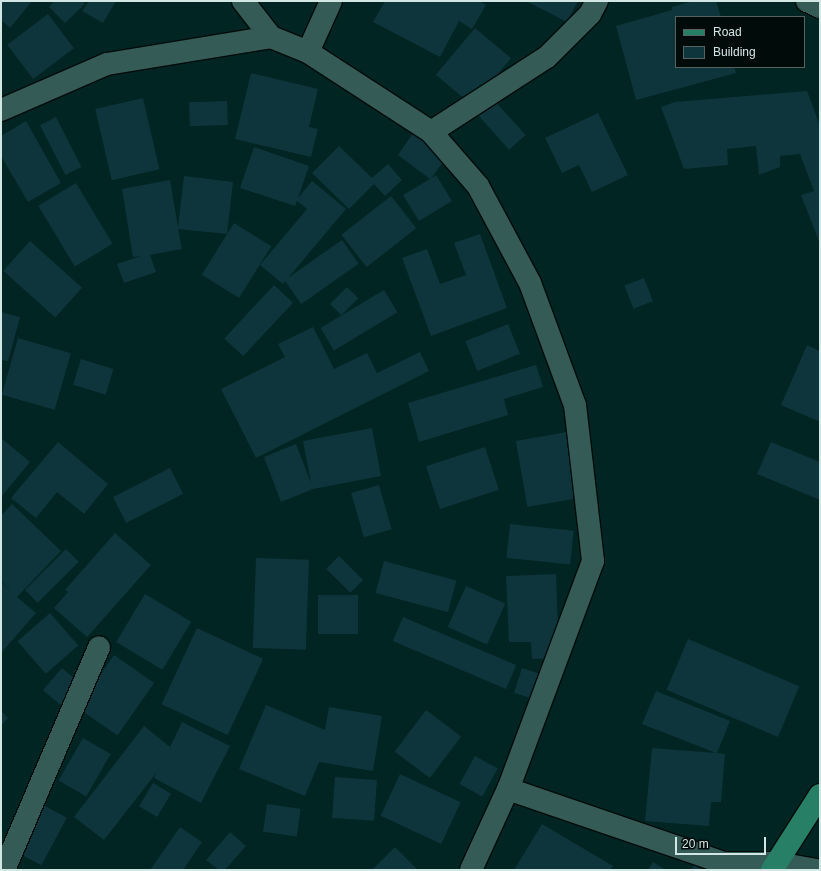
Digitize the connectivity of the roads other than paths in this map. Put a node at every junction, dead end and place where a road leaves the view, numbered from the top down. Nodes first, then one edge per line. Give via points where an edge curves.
1 (243, 1) edge
2 (331, 1) edge
3 (597, 1) edge
4 (807, 1) edge
5 (820, 6) edge
6 (271, 37) junction
7 (308, 52) junction
8 (1, 110) edge
9 (431, 132) junction
10 (99, 647) dead end
11 (508, 789) junction
12 (820, 795) edge
13 (775, 866) edge
14 (4, 870) edge
15 (471, 870) edge
16 (815, 870) edge

1 - 6 street
2 - 7 street
3 - 9 street via 590,14 547,57
4 - 5 street
6 - 7 street
6 - 8 street via 107,64
7 - 9 street
9 - 11 street via 478,186 530,283 575,405 593,561
10 - 14 street
11 - 13 street via 724,863
11 - 15 street
12 - 13 main road
13 - 16 street

